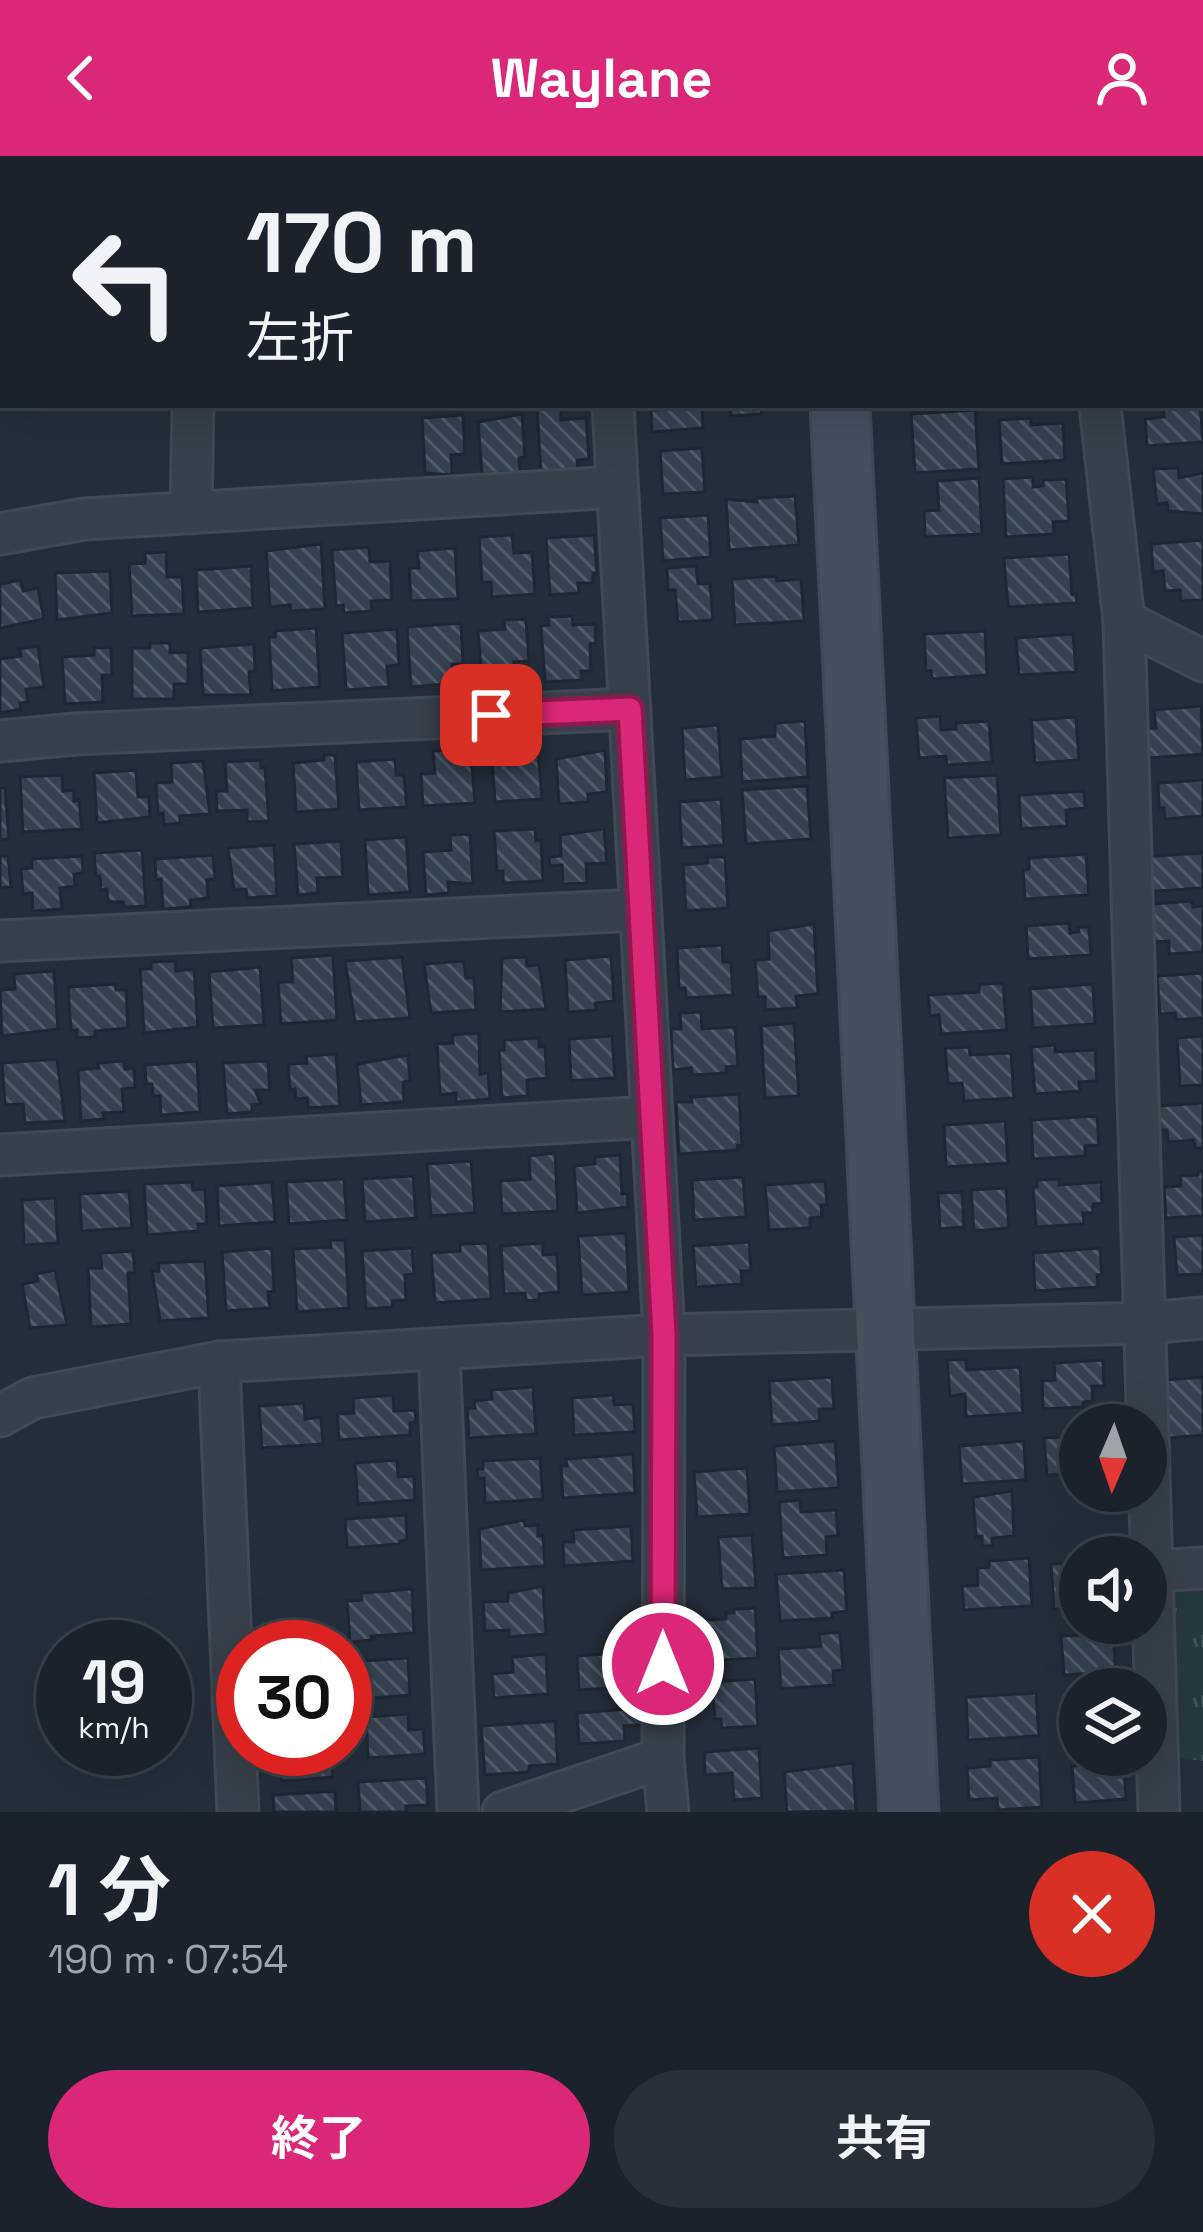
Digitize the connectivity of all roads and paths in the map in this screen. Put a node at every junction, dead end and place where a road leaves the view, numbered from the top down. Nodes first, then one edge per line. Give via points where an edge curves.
1 (193, 408) edge
2 (614, 408) edge
3 (840, 408) edge
4 (1100, 408) edge
5 (617, 488) junction
6 (191, 513) junction
7 (0, 534) edge
8 (1124, 621) junction
9 (1203, 661) edge
10 (630, 709) junction
11 (0, 741) edge
12 (639, 910) junction
13 (0, 941) edge
14 (652, 1117) junction
15 (0, 1155) edge
16 (1203, 1318) edge
17 (1146, 1323) junction
18 (883, 1331) junction
19 (664, 1335) junction
20 (439, 1350) junction
21 (219, 1361) junction
22 (0, 1416) edge
23 (1152, 1536) edge
24 (1203, 1568) edge
25 (1167, 1570) edge
26 (1155, 1644) edge
27 (663, 1758) junction
28 (238, 1812) edge
29 (458, 1812) edge
30 (503, 1812) edge
31 (668, 1812) edge
32 (909, 1812) edge
33 (1159, 1812) edge

1 - 6 street
2 - 5 street
3 - 18 street
4 - 8 street
5 - 6 street
5 - 10 street
6 - 7 street
8 - 9 street
8 - 17 street
10 - 11 street
10 - 12 street
12 - 13 street
12 - 14 street
14 - 15 street
14 - 19 street
16 - 17 street
17 - 18 street
17 - 23 street
18 - 19 street
18 - 32 street
19 - 20 street
19 - 27 street
20 - 21 street
20 - 29 street
21 - 22 street via 33,1398
21 - 28 street
24 - 25 street
26 - 33 street
27 - 30 street
27 - 31 street

